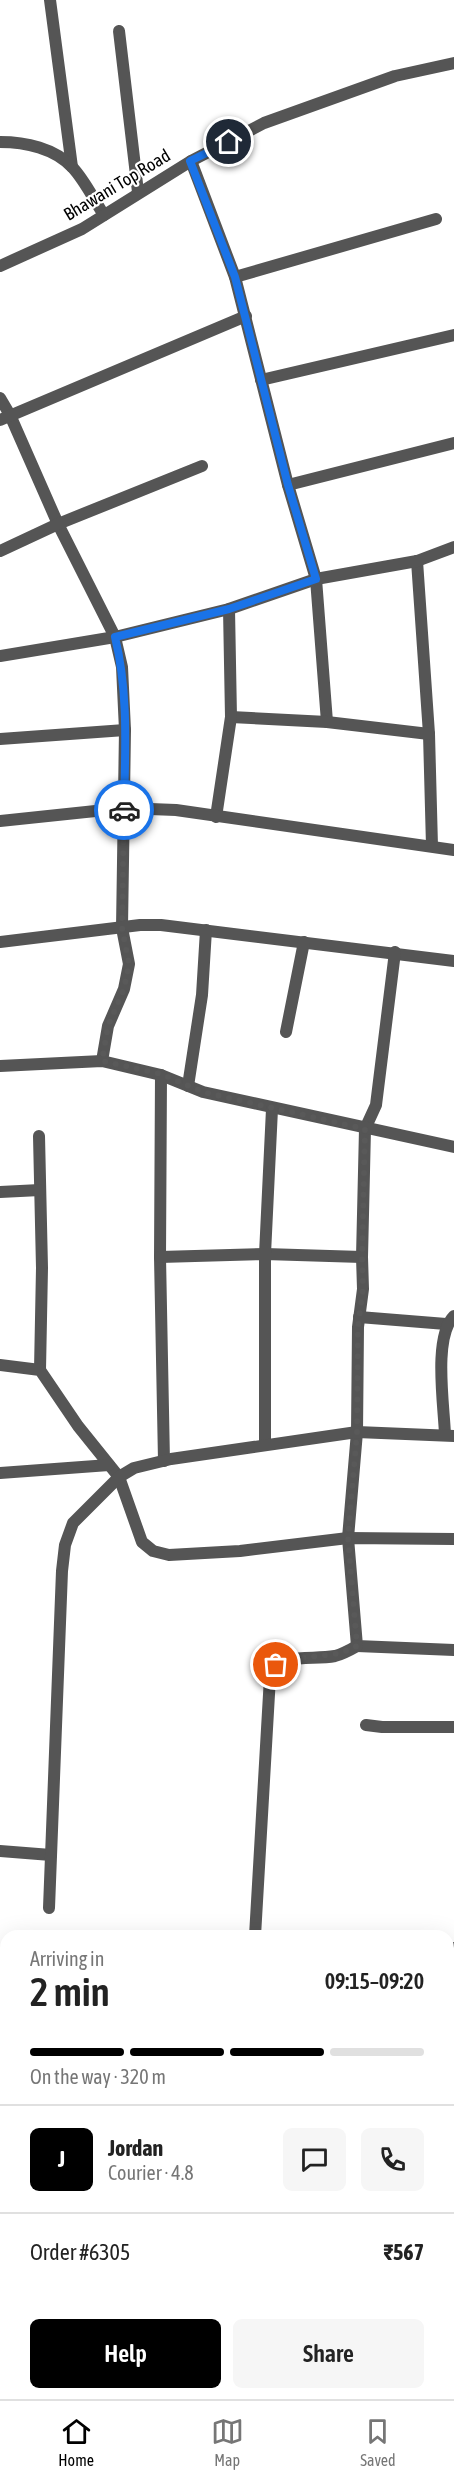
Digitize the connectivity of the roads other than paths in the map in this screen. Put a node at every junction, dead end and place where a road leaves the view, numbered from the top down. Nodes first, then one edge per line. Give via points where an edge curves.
1 (50, 0) edge
2 (119, 31) dead end
3 (454, 63) edge
4 (0, 142) edge
5 (190, 161) junction
6 (72, 167) junction
7 (138, 192) junction
8 (104, 215) junction
9 (436, 219) dead end
10 (0, 266) edge
11 (235, 277) junction
12 (246, 316) junction
13 (454, 335) edge
14 (261, 380) junction
15 (0, 398) edge
16 (5, 417) edge
17 (454, 443) edge
18 (202, 466) dead end
19 (288, 485) junction
20 (58, 524) junction
21 (454, 547) edge
22 (0, 551) edge
23 (417, 561) junction
24 (316, 579) junction
25 (229, 609) junction
26 (115, 637) junction
27 (0, 656) edge
28 (231, 717) junction
29 (327, 722) junction
30 (125, 730) junction
31 (429, 734) junction
32 (0, 739) edge
33 (124, 808) junction
34 (216, 817) junction
35 (0, 821) edge
36 (432, 846) junction
37 (454, 850) edge
38 (122, 928) junction
39 (206, 930) junction
40 (0, 942) edge
41 (304, 942) junction
42 (395, 952) junction
43 (454, 961) edge
44 (286, 1032) dead end
45 (102, 1061) junction
46 (0, 1066) edge
47 (161, 1074) junction
48 (188, 1086) junction
49 (272, 1109) junction
50 (365, 1129) junction
51 (39, 1136) dead end
52 (454, 1147) edge
53 (40, 1190) junction
54 (0, 1192) edge
55 (265, 1254) junction
56 (160, 1257) junction
57 (362, 1257) junction
58 (359, 1317) junction
59 (450, 1320) edge
60 (0, 1365) edge
61 (40, 1370) junction
62 (357, 1432) junction
63 (449, 1435) edge
64 (265, 1445) junction
65 (164, 1461) junction
66 (109, 1465) junction
67 (0, 1473) edge
68 (118, 1477) junction
69 (348, 1538) junction
70 (454, 1539) edge
71 (357, 1646) junction
72 (454, 1650) edge
73 (366, 1725) dead end
74 (454, 1727) edge
75 (0, 1851) edge
76 (51, 1855) junction
77 (49, 1908) dead end
78 (255, 1930) edge

1 - 6 street
2 - 7 street
3 - 5 street, Bhawani Top Road via 395,76 264,123
4 - 6 street via 20,142 47,150
5 - 7 street, Bhawani Top Road
5 - 11 street
6 - 8 street
7 - 8 street, Bhawani Top Road
8 - 10 street, Bhawani Top Road
9 - 11 street
11 - 12 street
12 - 14 street
12 - 16 street
13 - 14 street
14 - 19 street
15 - 16 street
16 - 20 street
17 - 19 street
18 - 20 street
19 - 24 street
20 - 22 street
20 - 26 street
21 - 23 street
23 - 24 street
23 - 31 street
24 - 25 street
24 - 29 street
25 - 26 street
25 - 28 street
26 - 27 street
26 - 30 street via 122,667
28 - 29 street
28 - 34 street
29 - 31 street
30 - 32 street
30 - 33 street
31 - 36 street
33 - 34 street via 176,810
33 - 35 street
33 - 38 street
34 - 36 street
36 - 37 street
38 - 39 street via 161,925
38 - 40 street
38 - 45 street via 129,964 124,989 108,1026
39 - 41 street
39 - 48 street via 202,995
41 - 42 street
41 - 44 street
42 - 43 street
42 - 50 street via 376,1105
45 - 46 street
45 - 47 street
47 - 48 street
47 - 56 street
48 - 49 street
49 - 50 street
49 - 55 street
50 - 52 street
50 - 57 street
51 - 53 street
53 - 54 street
53 - 61 street
55 - 56 street
55 - 57 street
55 - 64 street
56 - 65 street
57 - 58 street
58 - 59 street
58 - 62 street
59 - 63 street via 442,1347
60 - 61 street
61 - 66 street
62 - 63 street
62 - 64 street
62 - 69 street
64 - 65 street
65 - 68 street via 134,1468
66 - 67 street
66 - 68 street
68 - 69 street via 142,1542 153,1551 169,1555 240,1551
68 - 76 street via 73,1523 64,1545
69 - 70 street
69 - 71 street
71 - 72 street
71 - 78 street via 334,1656 290,1659 276,1665 270,1677
73 - 74 street
75 - 76 street
76 - 77 street

